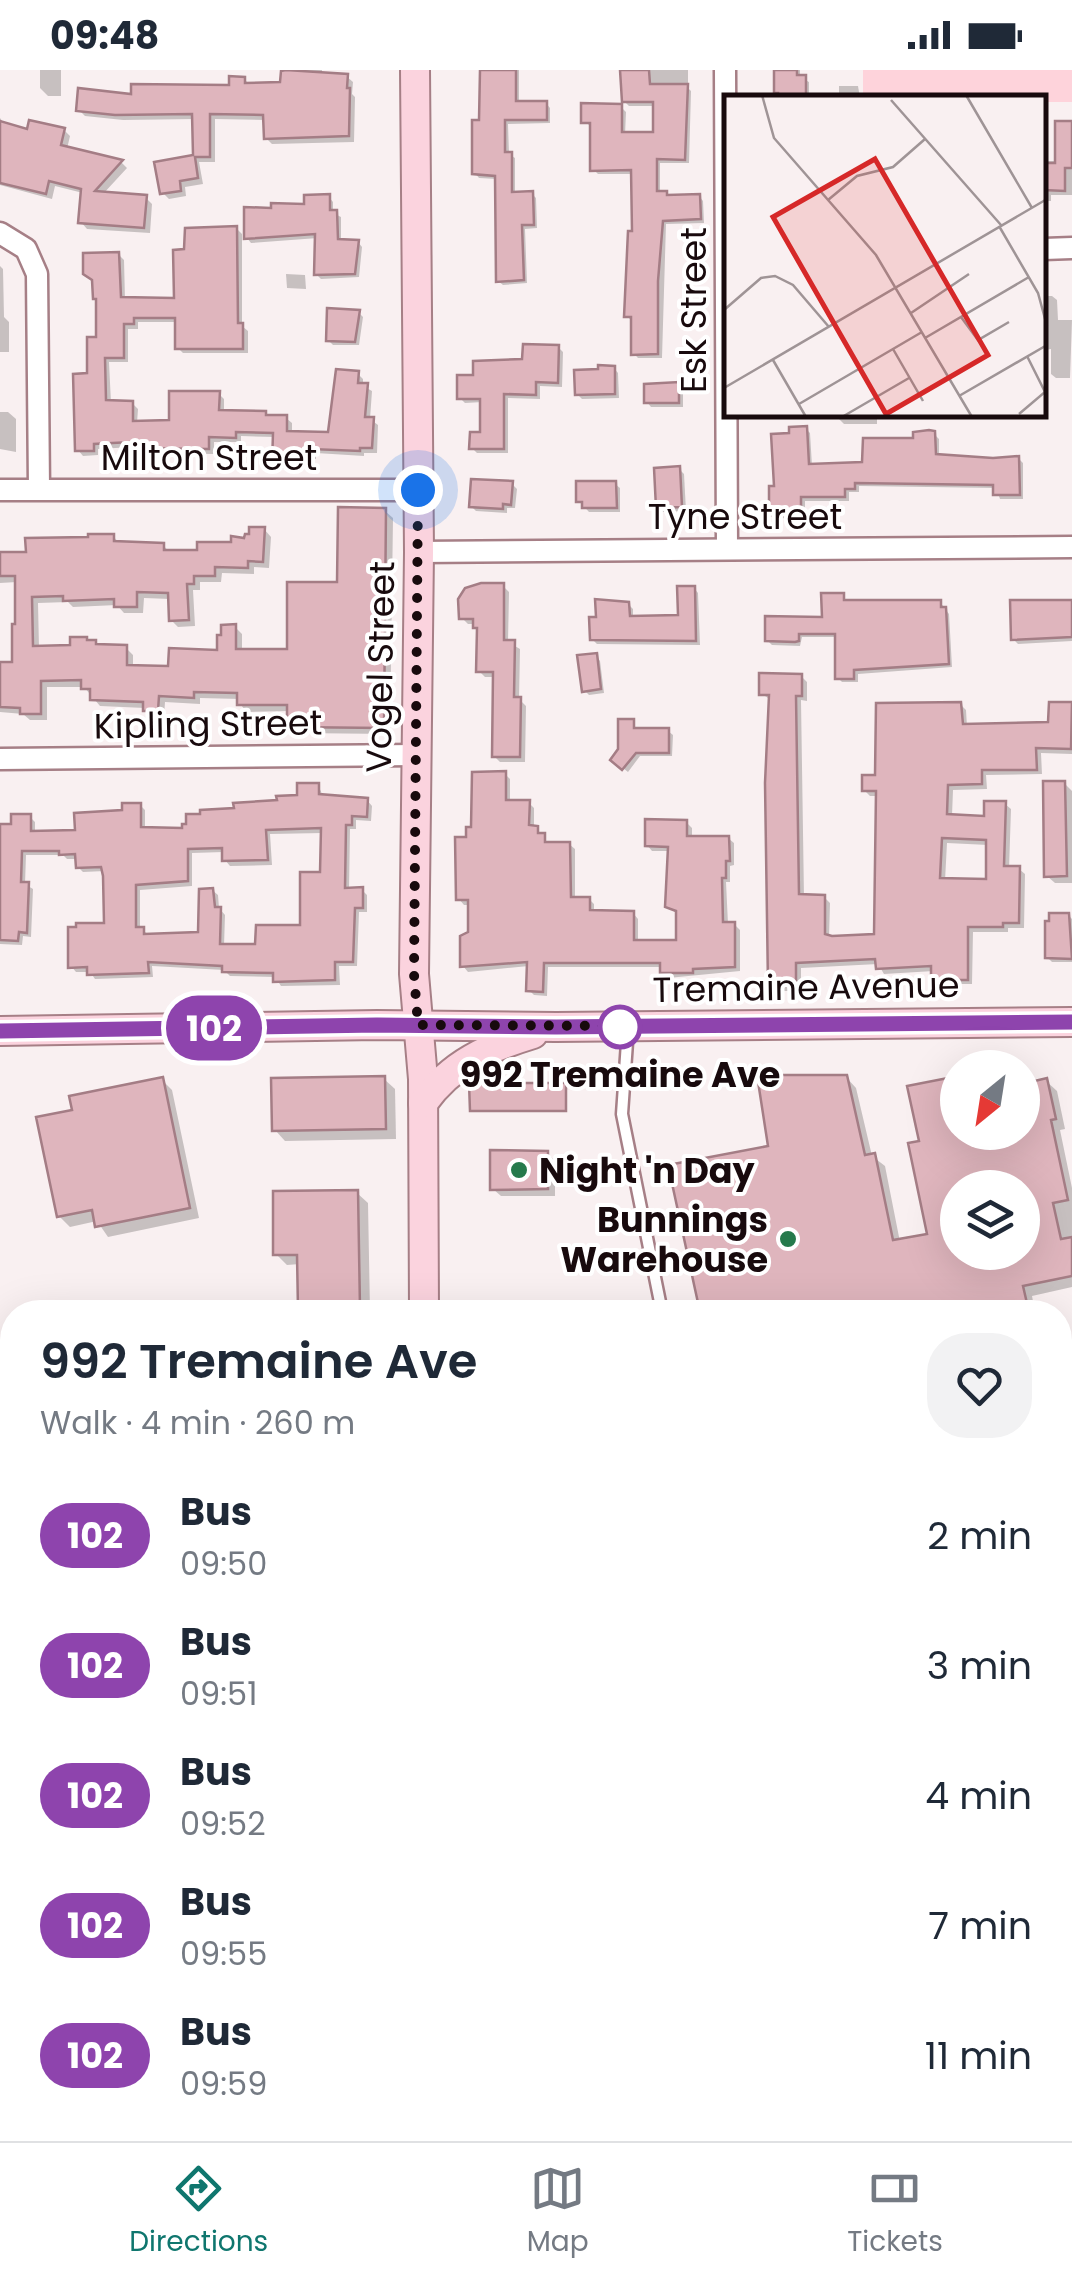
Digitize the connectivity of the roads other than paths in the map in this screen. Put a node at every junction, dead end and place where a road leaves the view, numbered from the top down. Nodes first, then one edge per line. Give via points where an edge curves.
1 (415, 70) edge
2 (724, 70) edge
3 (724, 95) edge
4 (0, 233) edge
5 (727, 418) edge
6 (0, 490) edge
7 (39, 490) junction
8 (418, 490) junction
9 (1072, 547) edge
10 (728, 549) junction
11 (419, 552) junction
12 (416, 755) junction
13 (0, 759) edge
14 (1072, 1022) edge
15 (418, 1025) junction
16 (628, 1026) junction
17 (556, 1027) junction
18 (0, 1031) edge
19 (423, 1103) junction
20 (424, 1300) edge
21 (660, 1300) edge

1 - 8 main road, Vogel Street
2 - 3 street, Esk Street
4 - 7 street via 26,249 37,274
5 - 10 street, Esk Street
6 - 7 street, Milton Street
7 - 8 street, Milton Street
8 - 11 main road, Vogel Street
9 - 10 street, Tyne Street
10 - 11 street, Tyne Street
11 - 12 main road, Vogel Street
12 - 13 street, Kipling Street
12 - 15 main road, Vogel Street
14 - 16 main road, Tremaine Avenue
15 - 17 main road, Tremaine Avenue
15 - 18 main road, Tremaine Avenue
15 - 19 main road, Vogel Street
16 - 17 main road, Tremaine Avenue
16 - 21 lane via 622,1114
17 - 19 main road via 469,1057
19 - 20 main road, Vogel Street

